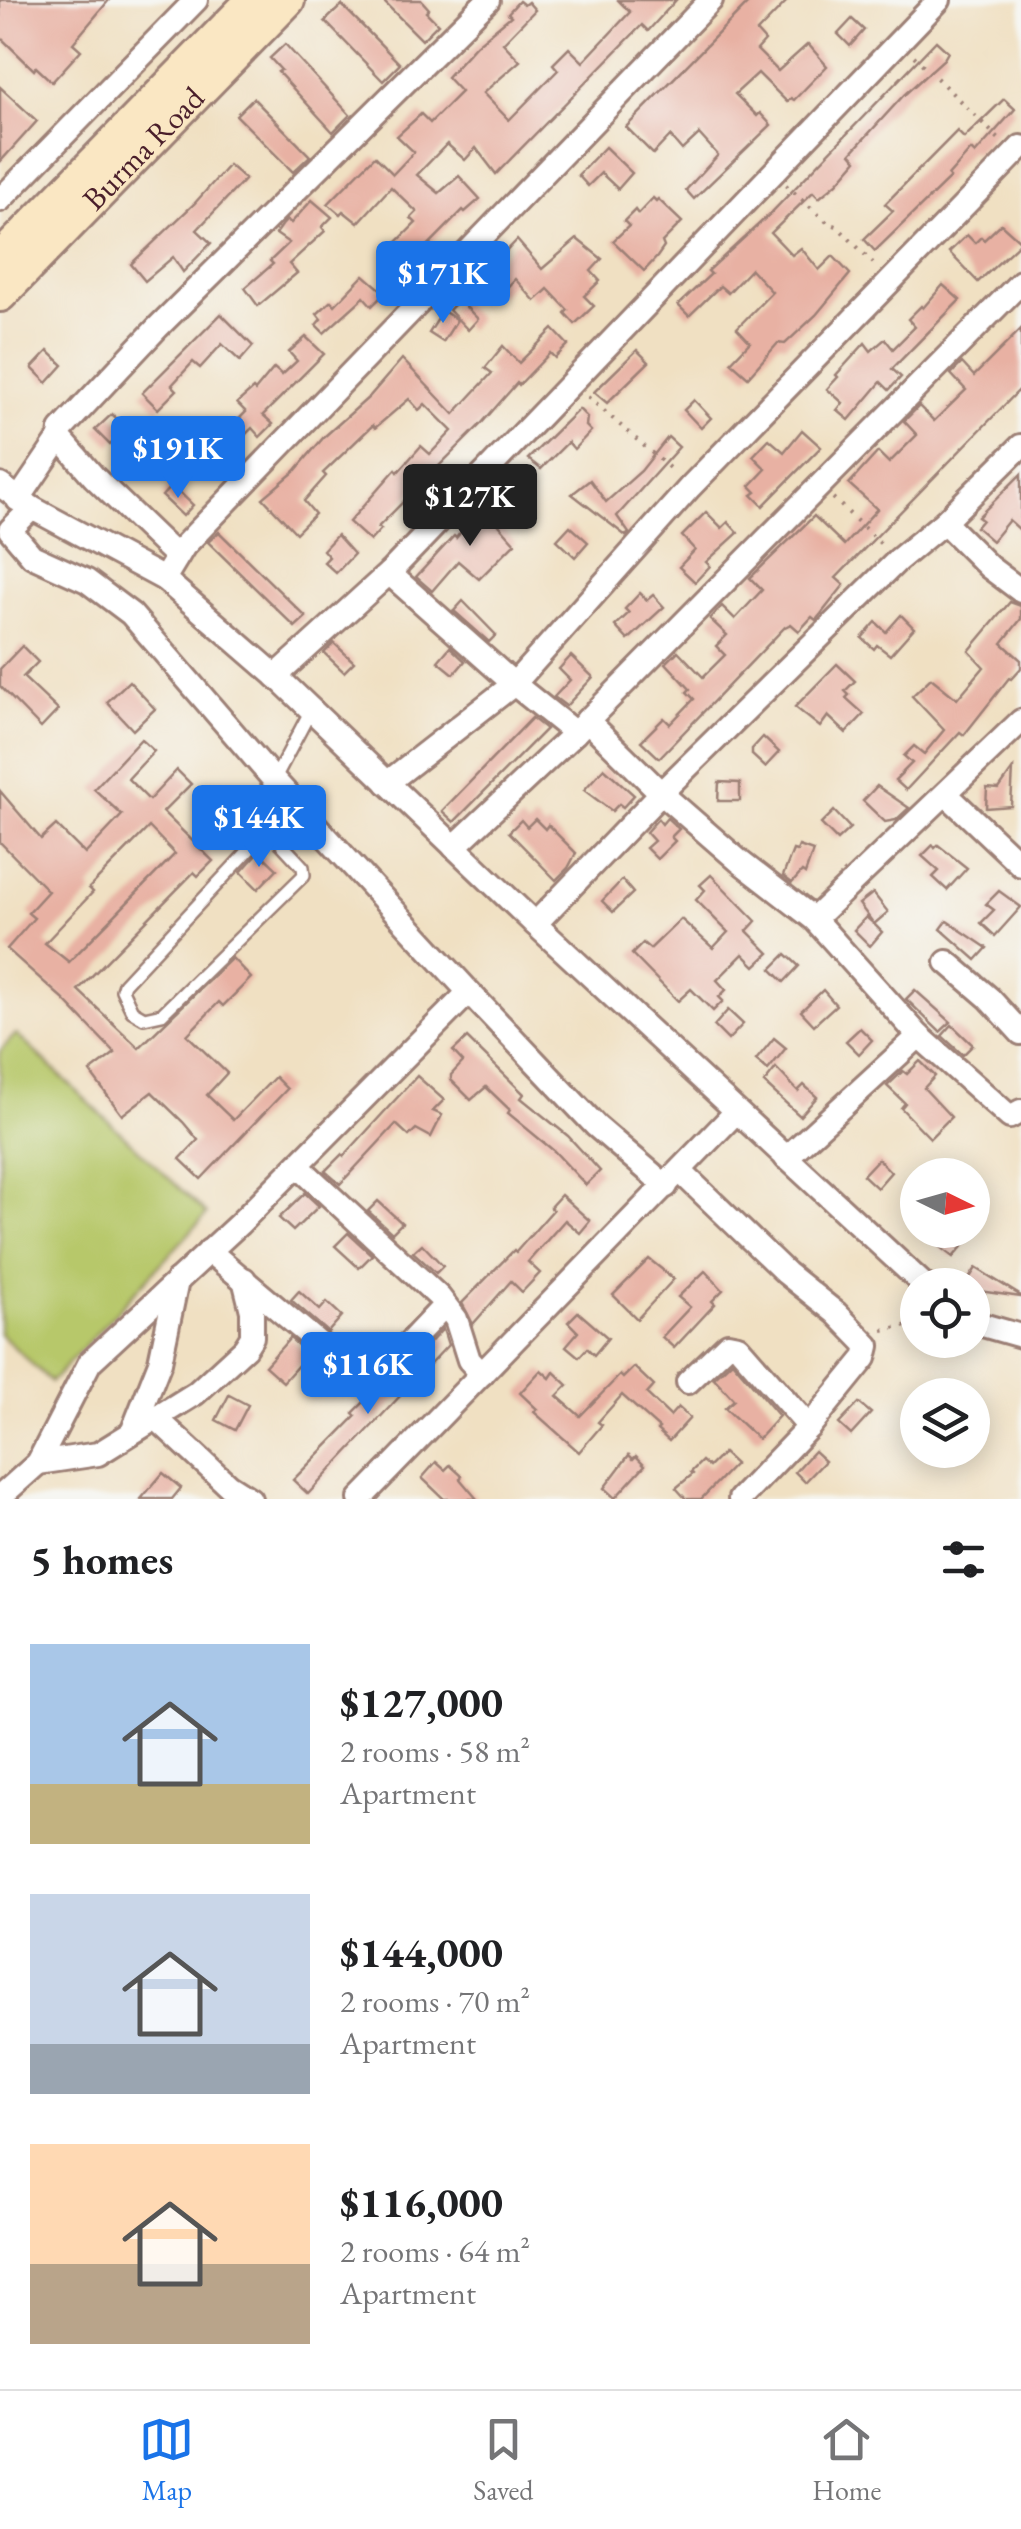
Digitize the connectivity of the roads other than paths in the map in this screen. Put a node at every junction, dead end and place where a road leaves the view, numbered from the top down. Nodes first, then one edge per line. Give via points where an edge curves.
1 (196, 0) edge
2 (253, 0) edge
3 (288, 0) edge
4 (488, 0) edge
5 (712, 0) edge
6 (939, 0) edge
7 (1018, 150) edge
8 (0, 200) edge
9 (0, 259) edge
10 (1021, 282) edge
11 (0, 295) edge
12 (60, 438) junction
13 (1021, 446) edge
14 (17, 498) edge
15 (944, 522) junction
16 (5, 534) edge
17 (177, 556) junction
18 (389, 572) junction
19 (164, 579) junction
20 (1021, 590) edge
21 (276, 676) junction
22 (514, 684) junction
23 (312, 710) junction
24 (1021, 721) edge
25 (581, 727) junction
26 (274, 780) junction
27 (386, 783) junction
28 (661, 794) junction
29 (946, 794) junction
30 (264, 826) junction
31 (454, 847) junction
32 (1021, 865) edge
33 (814, 919) junction
34 (535, 924) junction
35 (947, 962) dead end
36 (469, 992) junction
37 (1021, 1032) edge
38 (919, 1036) junction
39 (1021, 1111) edge
40 (736, 1112) junction
41 (786, 1158) junction
42 (298, 1166) junction
43 (673, 1178) junction
44 (209, 1251) junction
45 (906, 1268) edge
46 (244, 1280) junction
47 (177, 1281) junction
48 (445, 1305) junction
49 (990, 1327) edge
50 (1021, 1336) edge
51 (482, 1374) junction
52 (688, 1382) dead end
53 (155, 1416) junction
54 (809, 1427) junction
55 (132, 1430) junction
56 (38, 1463) junction
57 (0, 1497) edge
58 (250, 1499) edge
59 (360, 1499) edge
60 (740, 1499) edge

1 - 8 street
2 - 9 main road, Burma Road
3 - 11 main road, Burma Road
4 - 12 street via 158,327
5 - 17 street
6 - 18 street
7 - 22 street via 690,486
10 - 25 street
12 - 14 street
12 - 17 street
13 - 15 street
14 - 16 street
14 - 19 street
15 - 20 street
15 - 28 street
16 - 26 street via 131,614
17 - 19 street
18 - 21 street
18 - 22 street
19 - 21 street
21 - 23 street
22 - 25 street
22 - 27 street
23 - 26 lane
23 - 27 street
24 - 29 street
25 - 28 street
25 - 31 street
26 - 30 lane
26 - 36 street
27 - 31 street
28 - 33 street
28 - 34 street
29 - 32 street
29 - 33 street
30 - 30 lane via 222,882 124,984 132,1011 144,1018 162,1014 304,875
31 - 34 street
33 - 38 street
34 - 40 street
35 - 37 street
36 - 42 street
36 - 43 street via 596,1126
38 - 39 street via 1010,1117
38 - 41 street
40 - 41 street
40 - 43 street
41 - 45 street
42 - 44 street
42 - 48 street
43 - 51 street
43 - 54 street via 868,1346
44 - 46 street
44 - 47 street
46 - 48 street via 368,1383
46 - 53 street via 253,1324 249,1344 183,1403
47 - 55 street via 160,1362
47 - 56 street via 90,1362
48 - 51 street
49 - 50 street
51 - 59 street
52 - 54 street via 728,1344 738,1346
53 - 55 street
53 - 58 street
54 - 60 street
55 - 56 street via 92,1456
56 - 57 street

